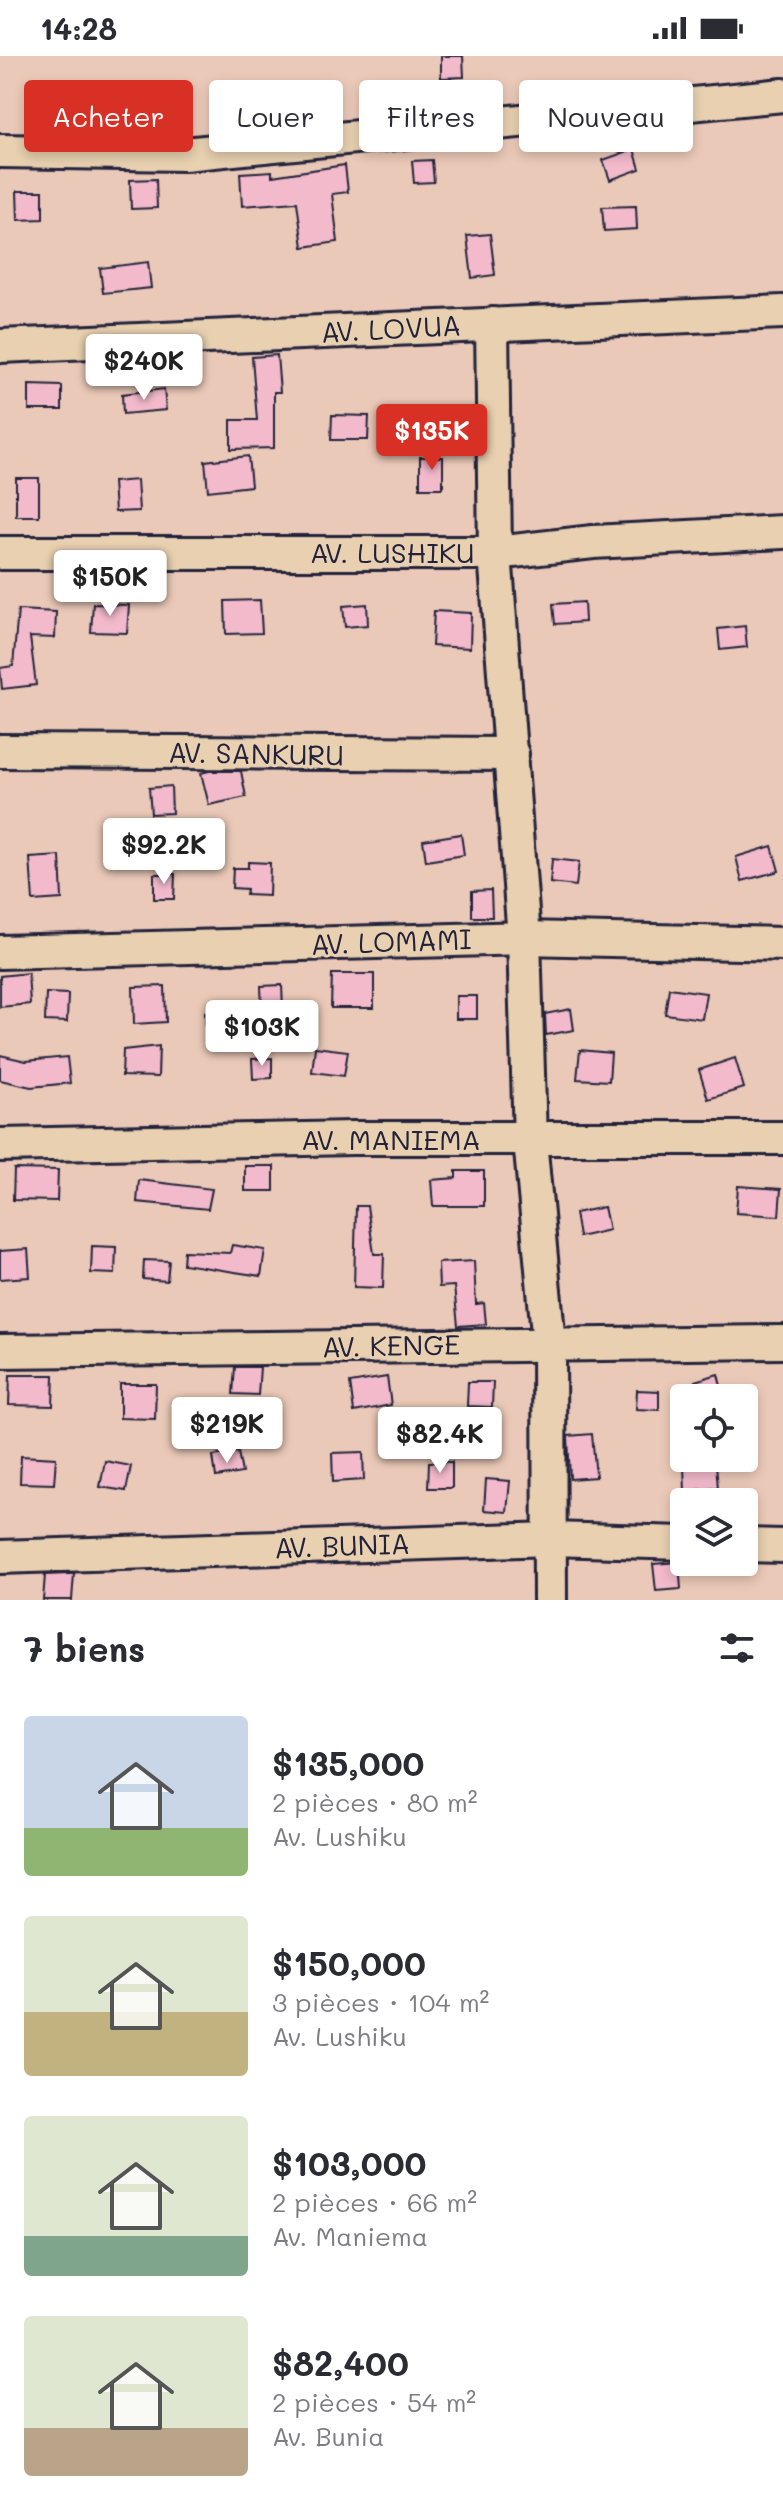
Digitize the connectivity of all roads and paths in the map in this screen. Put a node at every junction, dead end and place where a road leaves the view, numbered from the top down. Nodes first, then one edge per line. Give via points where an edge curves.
1 (783, 95) edge
2 (0, 151) edge
3 (783, 312) edge
4 (492, 324) junction
5 (0, 346) edge
6 (783, 532) edge
7 (0, 553) edge
8 (495, 553) junction
9 (0, 751) edge
10 (512, 754) junction
11 (524, 938) junction
12 (783, 944) edge
13 (0, 952) edge
14 (783, 1138) edge
15 (530, 1140) junction
16 (0, 1145) edge
17 (783, 1342) edge
18 (549, 1344) junction
19 (0, 1351) edge
20 (551, 1539) junction
21 (670, 1543) edge
22 (758, 1545) edge
23 (783, 1546) edge
24 (0, 1557) edge
25 (550, 1600) edge

1 - 2 street via 184,154
3 - 4 street, AV. LOVUA
4 - 5 street, AV. LOVUA
4 - 8 street
6 - 8 street, AV. LUSHIKU
7 - 8 street, AV. LUSHIKU
8 - 10 street
9 - 10 street, AV. SANKURU
10 - 11 street
11 - 12 street, AV. LOMAMI
11 - 13 street, AV. LOMAMI
11 - 15 street
14 - 15 street, AV. MANIEMA
15 - 16 street, AV. MANIEMA
15 - 18 street
17 - 18 street, AV. KENGE
18 - 19 street, AV. KENGE
18 - 20 street
20 - 21 street, AV. BUNIA
20 - 24 street, AV. BUNIA
20 - 25 street
22 - 23 street

